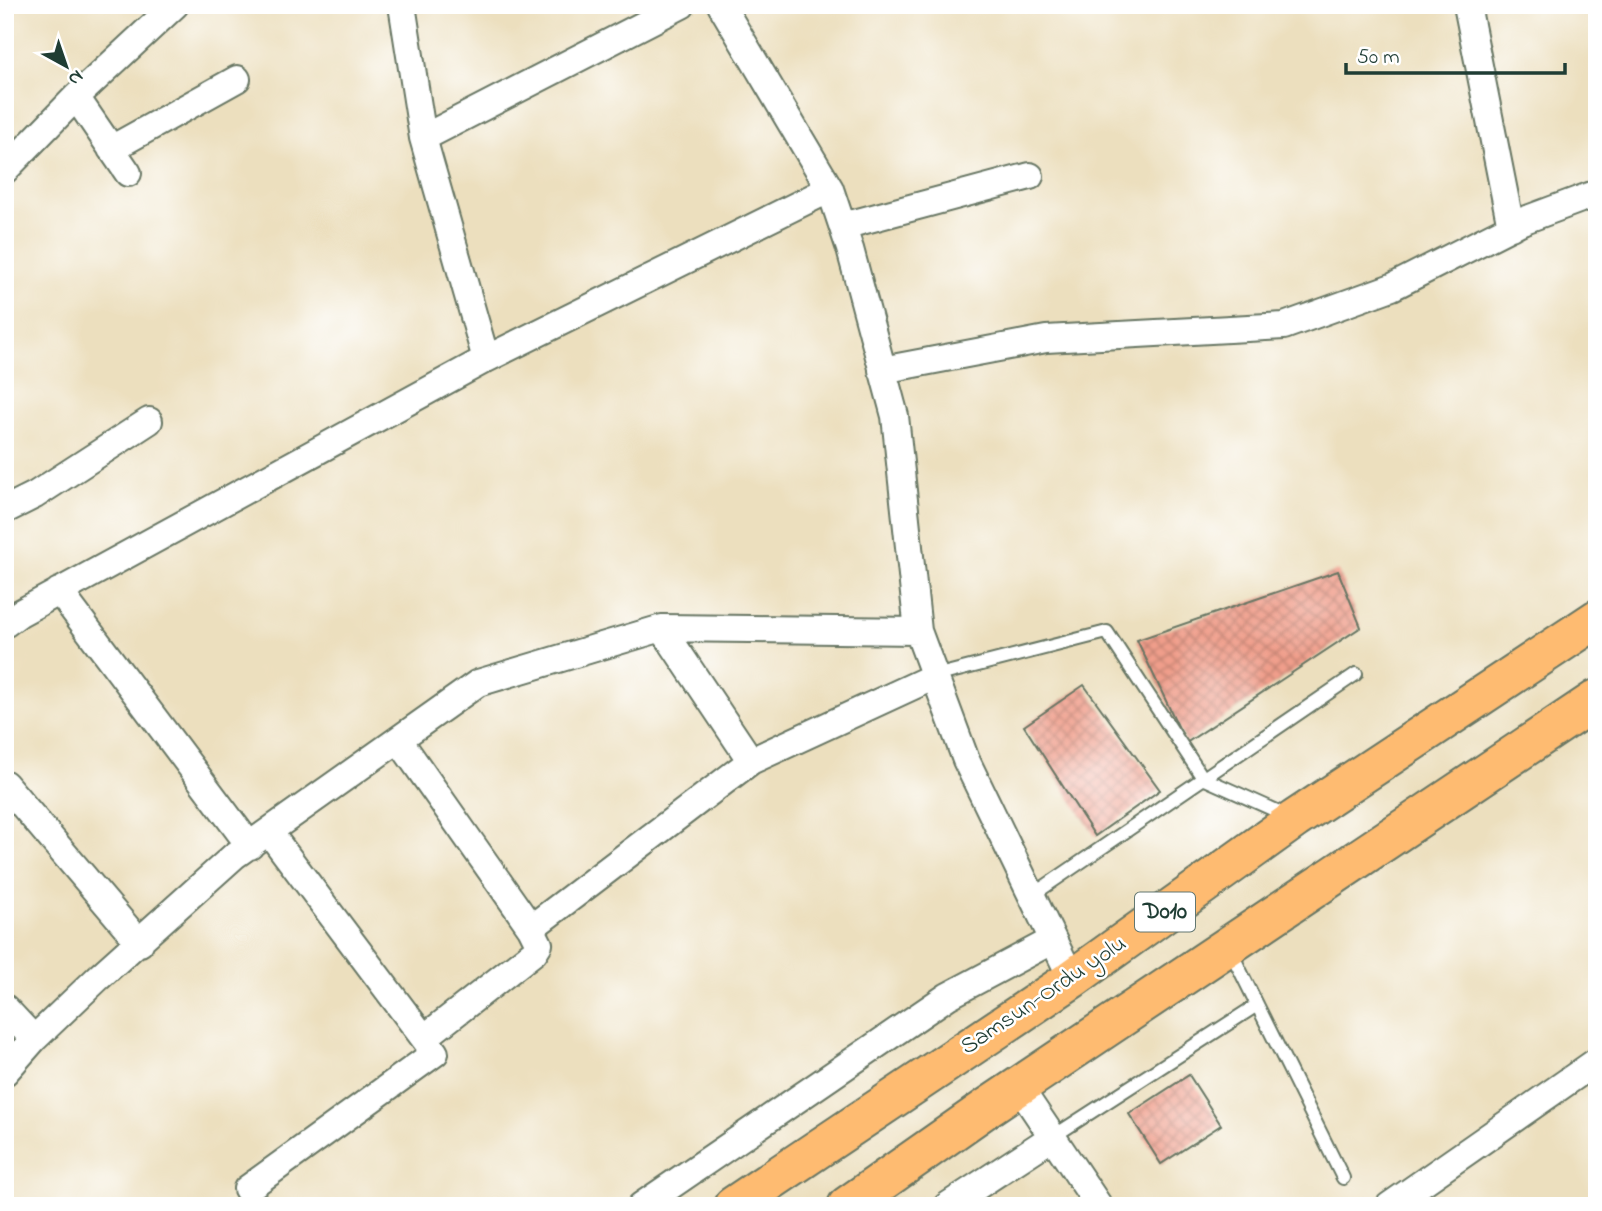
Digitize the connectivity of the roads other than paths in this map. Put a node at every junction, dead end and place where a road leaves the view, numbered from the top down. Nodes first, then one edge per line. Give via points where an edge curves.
1 (175, 5) edge
2 (402, 5) edge
3 (682, 5) edge
4 (721, 5) edge
5 (1468, 5) edge
6 (237, 79) dead end
7 (76, 97) junction
8 (423, 138) junction
9 (111, 149) junction
10 (5, 170) edge
11 (128, 173) dead end
12 (1030, 176) dead end
13 (830, 189) junction
14 (1597, 193) edge
15 (842, 226) junction
16 (1511, 227) junction
17 (485, 359) junction
18 (882, 370) junction
19 (149, 421) dead end
20 (5, 510) edge
21 (59, 592) junction
22 (1597, 619) edge
23 (5, 624) edge
24 (662, 628) junction
25 (918, 631) junction
26 (1356, 674) dead end
27 (935, 676) junction
28 (1597, 699) edge
29 (399, 740) junction
30 (751, 761) junction
31 (1203, 778) junction
32 (5, 784) edge
33 (1295, 819) junction
34 (260, 839) junction
35 (1031, 895) junction
36 (531, 928) junction
37 (1053, 940) junction
38 (140, 943) junction
39 (1228, 947) junction
40 (1072, 979) junction
41 (1257, 1005) junction
42 (5, 1008) edge
43 (424, 1038) junction
44 (34, 1039) junction
45 (1597, 1061) edge
46 (5, 1072) edge
47 (1019, 1087) junction
48 (1054, 1136) junction
49 (1343, 1178) dead end
50 (247, 1189) dead end
51 (641, 1206) edge
52 (733, 1206) edge
53 (847, 1206) edge
54 (947, 1206) edge
55 (1099, 1206) edge
56 (1390, 1206) edge

1 - 7 street
2 - 8 street
3 - 8 street
4 - 13 street
5 - 16 street
6 - 9 street
7 - 9 street
7 - 10 street
8 - 17 street
9 - 11 street
12 - 15 street
13 - 15 street
13 - 17 street
14 - 16 street
15 - 18 street
16 - 18 street via 1392,287 1284,326 1046,339
17 - 21 street
18 - 25 street via 895,416
19 - 20 street
21 - 23 street
21 - 34 street
22 - 33 highway, Samsun-Ordu yolu / D010
24 - 25 street
24 - 29 street via 478,683
24 - 30 street
25 - 27 street
26 - 31 lane
27 - 30 street
27 - 31 lane via 1107,632
27 - 35 street via 966,760
28 - 39 highway, D010
29 - 34 street
29 - 36 street
30 - 36 street
31 - 33 lane
31 - 35 lane
32 - 38 street
33 - 40 highway, Samsun-Ordu yolu / D010
34 - 38 street via 234,856
34 - 43 street
35 - 37 street
36 - 43 street via 539,944 534,952
37 - 40 street
37 - 51 street via 948,996
38 - 44 street
39 - 41 lane
39 - 47 highway, D010
40 - 52 highway, Samsun-Ordu yolu / D010
41 - 48 lane
41 - 49 lane
42 - 44 street
43 - 50 street via 435,1053
44 - 46 street
45 - 56 street
47 - 48 street
47 - 53 highway, D010
48 - 54 street
48 - 55 street

